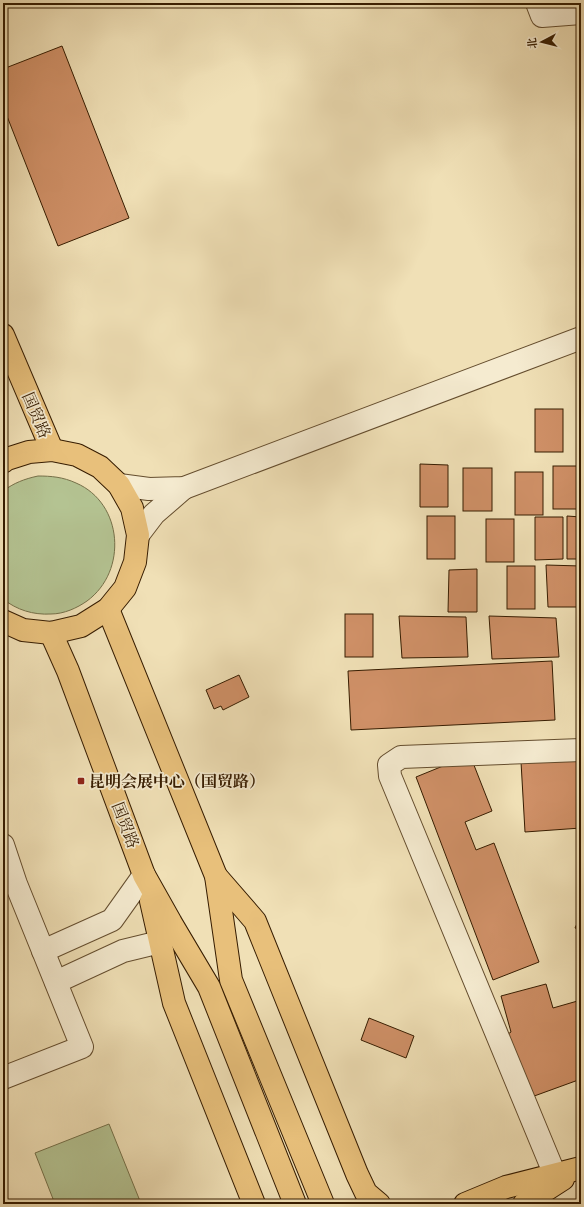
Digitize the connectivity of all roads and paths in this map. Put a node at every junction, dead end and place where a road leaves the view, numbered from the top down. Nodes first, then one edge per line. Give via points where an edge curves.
1 (537, 3) edge
2 (581, 13) edge
3 (3, 335) edge
4 (581, 338) edge
5 (52, 450) junction
6 (3, 462) edge
7 (119, 485) junction
8 (184, 488) junction
9 (138, 535) junction
10 (108, 609) junction
11 (3, 621) edge
12 (51, 633) junction
13 (581, 750) edge
14 (3, 845) edge
15 (144, 875) junction
16 (216, 876) junction
17 (10, 886) edge
18 (160, 942) junction
19 (43, 951) junction
20 (56, 982) junction
21 (3, 1078) edge
22 (579, 1169) edge
23 (555, 1175) junction
24 (254, 1204) edge
25 (295, 1204) edge
26 (323, 1204) edge
27 (379, 1204) edge
28 (465, 1204) edge
29 (524, 1204) edge

1 - 2 street via 542,16
3 - 5 main road, 国贸路
4 - 8 street
5 - 6 main road via 29,452
5 - 7 main road via 77,455 100,467
7 - 8 street via 148,489
7 - 9 main road via 132,508
8 - 9 street via 154,514
9 - 10 main road via 136,562 125,588
10 - 12 main road via 81,626
10 - 16 main road
11 - 12 main road via 23,630
12 - 15 main road, 国贸路 via 68,671
13 - 23 street via 401,757 390,765 390,776
14 - 17 street
15 - 18 main road
15 - 19 street via 112,920
15 - 25 main road, 国贸路 via 209,987
16 - 26 main road via 232,980
16 - 27 main road via 255,921 357,1174 366,1192
17 - 19 street
18 - 20 street via 123,951
18 - 24 main road via 174,1003
19 - 20 street
20 - 21 street via 82,1047
22 - 23 main road
22 - 29 main road
23 - 28 main road via 506,1187

